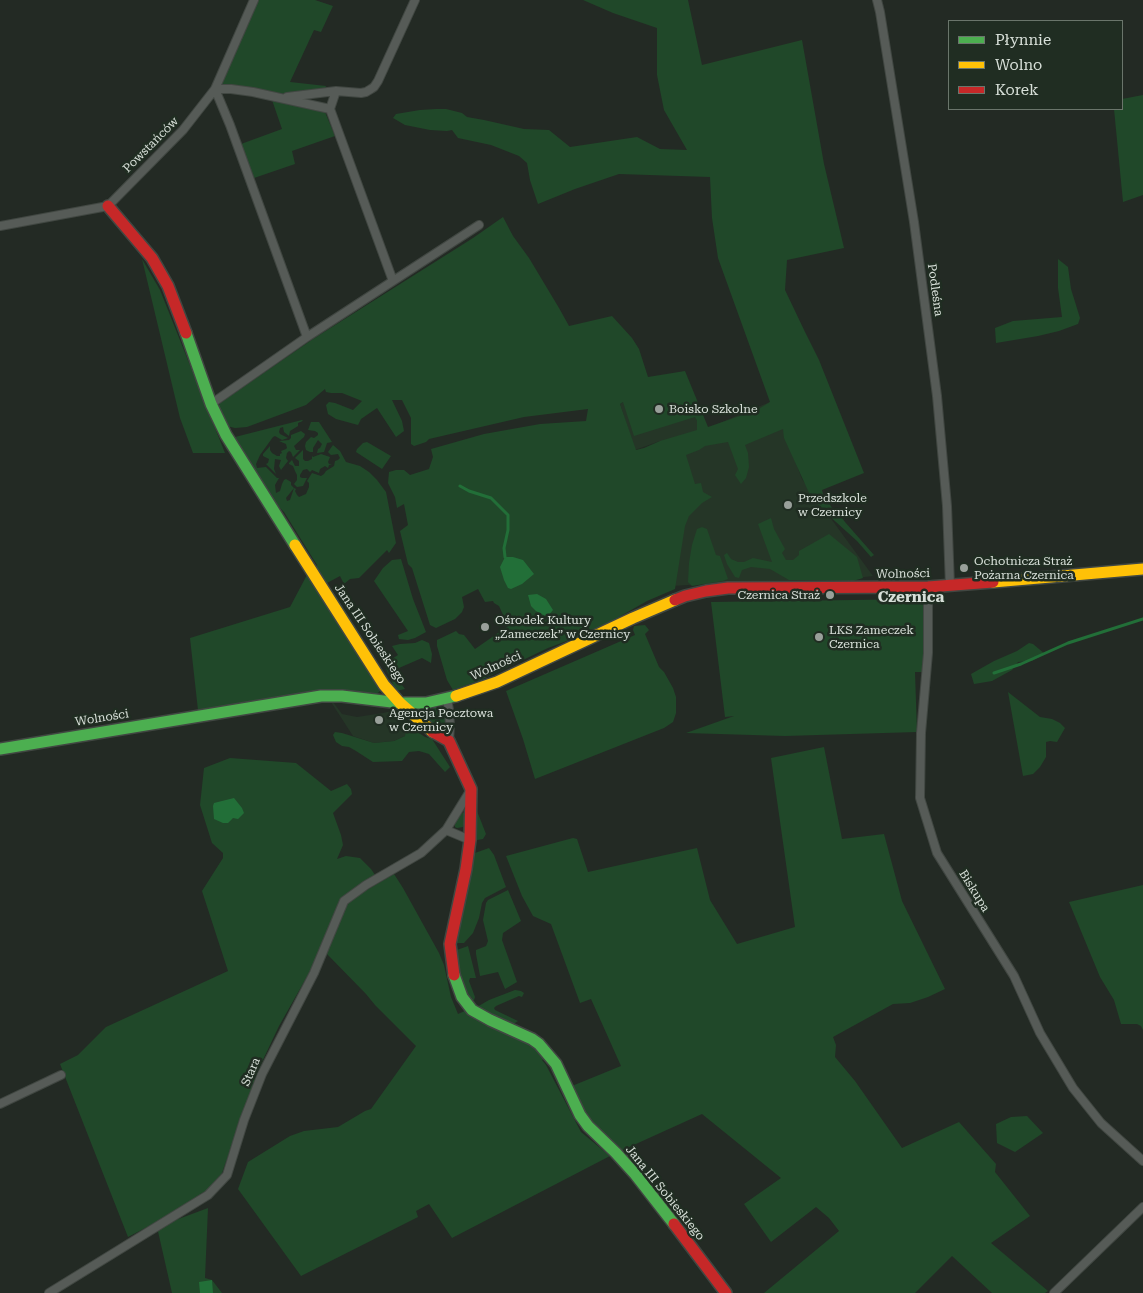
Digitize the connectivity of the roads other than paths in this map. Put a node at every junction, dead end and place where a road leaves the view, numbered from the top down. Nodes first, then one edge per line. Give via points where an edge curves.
1 (254, 0) edge
2 (415, 0) edge
3 (877, 0) edge
4 (215, 89) junction
5 (336, 91) junction
6 (279, 98) junction
7 (330, 109) junction
8 (108, 206) junction
9 (480, 225) dead end
10 (0, 226) edge
11 (393, 281) junction
12 (307, 337) junction
13 (211, 404) junction
14 (1143, 569) edge
15 (950, 586) junction
16 (928, 587) junction
17 (447, 699) junction
18 (400, 703) junction
19 (449, 741) junction
20 (0, 749) edge
21 (471, 789) junction
22 (446, 830) junction
23 (470, 840) junction
24 (60, 1075) dead end
25 (0, 1104) edge
26 (1143, 1161) edge
27 (1143, 1207) edge
28 (50, 1293) edge
29 (726, 1293) edge
30 (1054, 1293) edge

1 - 4 street, Powstańców
2 - 5 street via 374,86 361,93
3 - 15 street, Podleśna via 914,222 937,396
4 - 6 street
4 - 8 street, Powstańców via 183,130
4 - 12 street
5 - 6 street
5 - 7 street
6 - 7 street
7 - 11 street
8 - 10 street
8 - 13 street, Jana III Sobieskiego via 152,258 168,286
9 - 11 street
11 - 12 street
12 - 13 street
13 - 18 street, Jana III Sobieskiego via 226,435 341,618 384,685
14 - 15 street, Wolności
15 - 16 street, Wolności
16 - 17 street, Wolności via 728,588 706,591 685,596 633,618 497,682
16 - 26 street, Biskupa via 928,653 921,734 920,798 937,853 1014,976 1040,1033 1073,1088 1101,1124
17 - 18 street, Wolności
17 - 19 street
18 - 19 street, Jana III Sobieskiego via 436,735
18 - 20 street, Wolności via 321,696
19 - 21 street, Jana III Sobieskiego
21 - 22 street, Stara
21 - 23 street, Jana III Sobieskiego
22 - 23 street
22 - 28 street, Stara via 420,853 344,901 314,973 262,1074 227,1175 219,1185 208,1195
23 - 29 street, Jana III Sobieskiego via 450,944 453,974 462,997 472,1010 540,1044 556,1064 588,1126 635,1174
24 - 25 street
27 - 30 street

